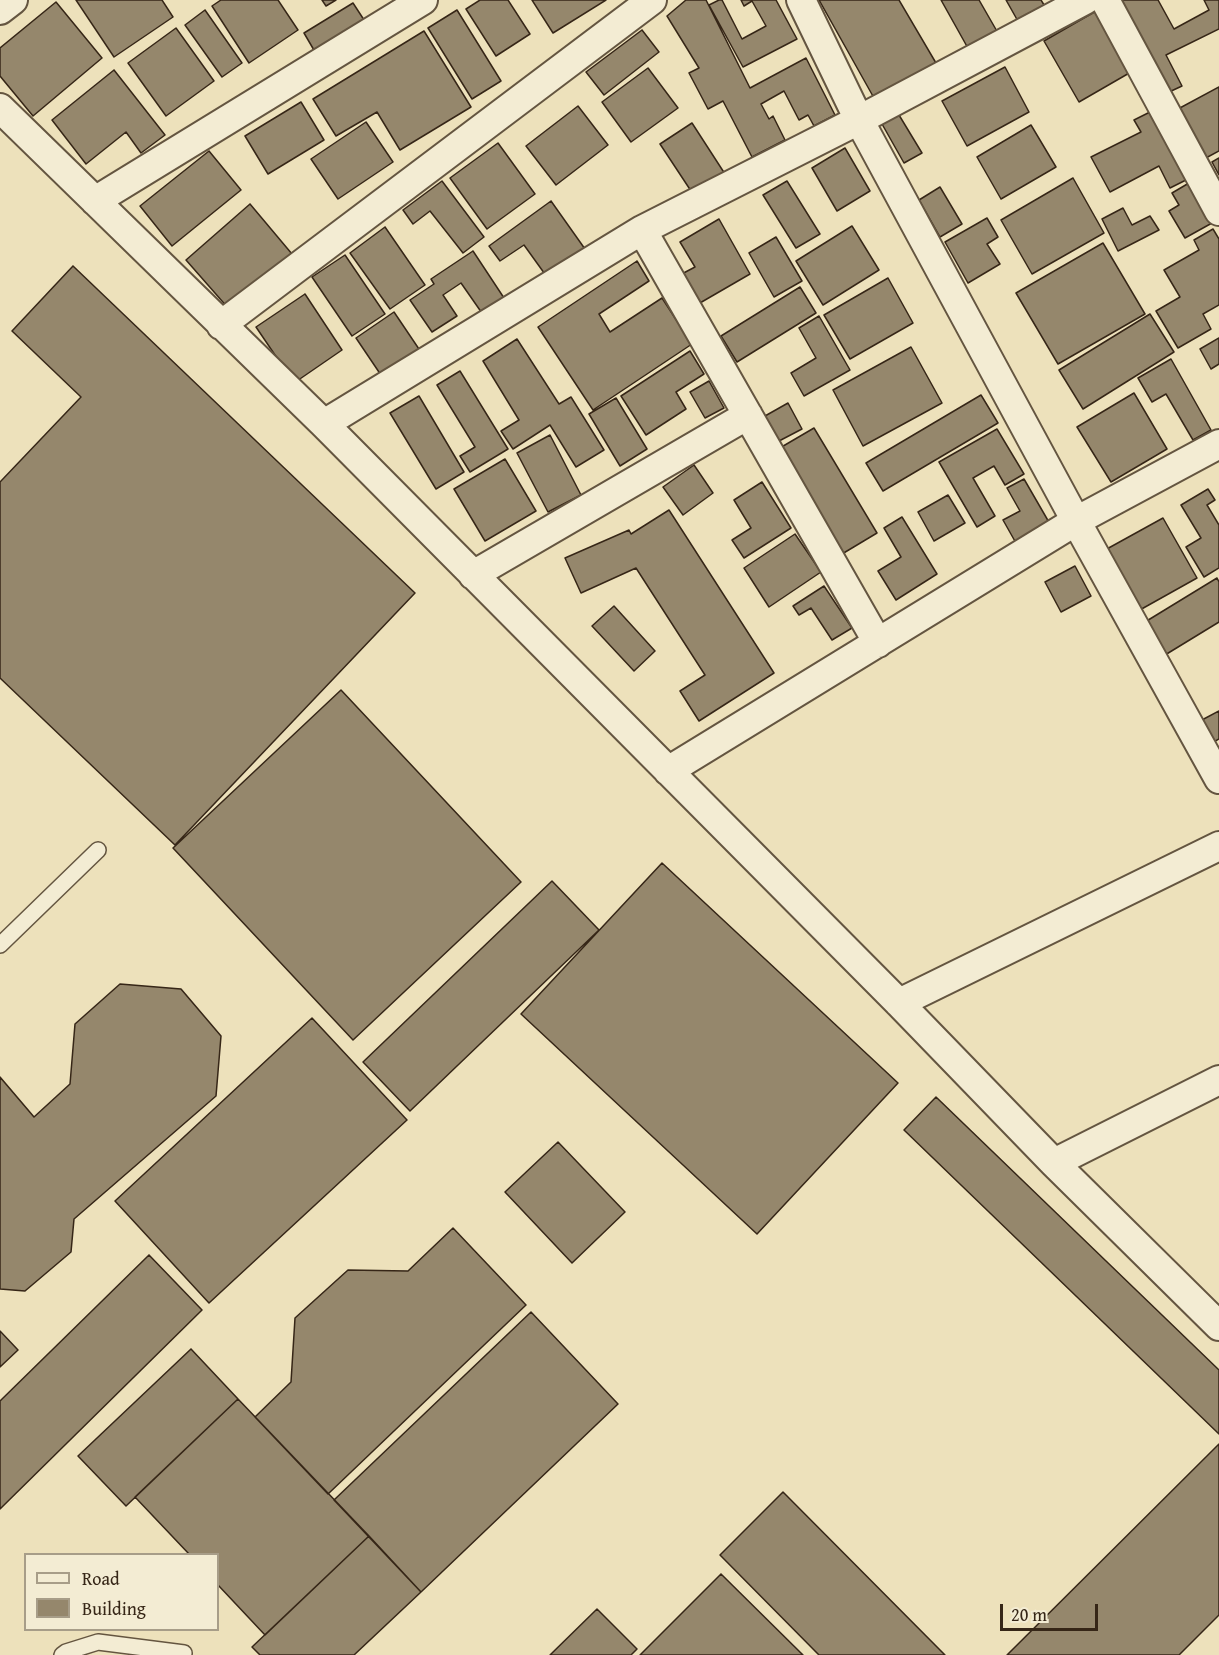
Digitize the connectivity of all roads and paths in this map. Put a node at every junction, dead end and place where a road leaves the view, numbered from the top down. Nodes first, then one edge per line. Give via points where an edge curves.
1 (13, 0) edge
2 (423, 0) edge
3 (652, 0) edge
4 (801, 0) edge
5 (1085, 0) edge
6 (1104, 0) edge
7 (0, 10) edge
8 (0, 108) edge
9 (859, 120) junction
10 (95, 201) junction
11 (1219, 211) edge
12 (642, 230) junction
13 (221, 325) junction
14 (748, 415) junction
15 (324, 424) junction
16 (1219, 444) edge
17 (1076, 521) junction
18 (473, 575) junction
19 (878, 643) junction
20 (668, 771) junction
21 (1219, 779) edge
22 (1219, 846) edge
23 (98, 850) dead end
24 (0, 945) edge
25 (899, 1003) junction
26 (1219, 1080) edge
27 (1054, 1163) junction
28 (1219, 1326) edge
29 (184, 1653) dead end
30 (62, 1655) edge

1 - 7 street
2 - 10 street
3 - 13 street
4 - 9 street
5 - 9 street
6 - 11 street
8 - 10 street
9 - 12 street
9 - 17 street
10 - 13 street
12 - 14 street
12 - 15 street
13 - 15 street
14 - 18 street
14 - 19 street
15 - 18 street
16 - 17 street
17 - 19 street
17 - 21 street
18 - 20 street
19 - 20 street
20 - 25 street
22 - 25 street
23 - 24 lane
25 - 27 street
26 - 27 street
27 - 28 street
29 - 30 lane via 98,1642

